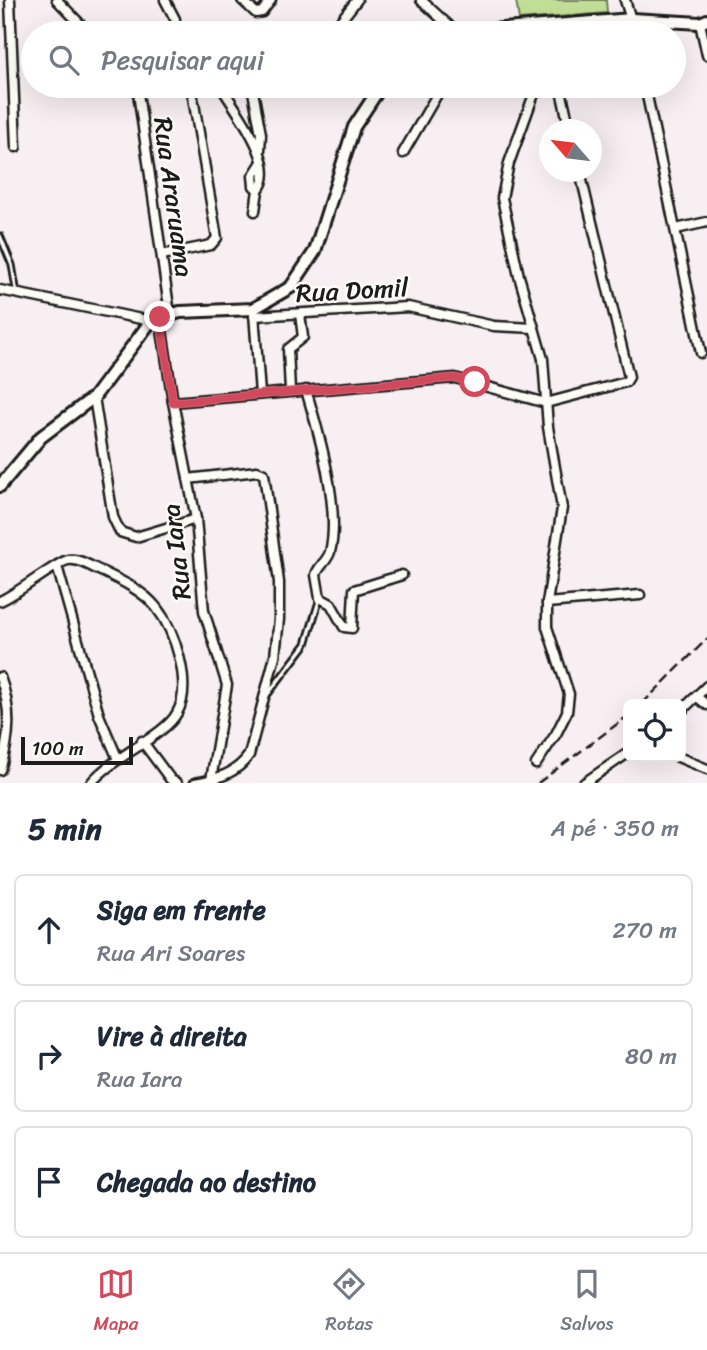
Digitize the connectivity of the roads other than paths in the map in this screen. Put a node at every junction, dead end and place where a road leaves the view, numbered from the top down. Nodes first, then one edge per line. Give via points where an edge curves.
1 (10, 0) edge
2 (57, 0) edge
3 (165, 0) edge
4 (242, 0) edge
5 (271, 0) edge
6 (357, 0) edge
7 (421, 0) edge
8 (625, 0) edge
9 (175, 19) dead end
10 (632, 19) junction
11 (77, 21) edge
12 (340, 21) edge
13 (442, 21) edge
14 (616, 21) edge
15 (679, 21) edge
16 (703, 22) edge
17 (707, 55) edge
18 (139, 98) edge
19 (193, 98) edge
20 (228, 98) edge
21 (254, 98) edge
22 (374, 98) edge
23 (435, 98) edge
24 (533, 98) edge
25 (563, 98) edge
26 (648, 98) edge
27 (568, 119) edge
28 (16, 147) dead end
29 (260, 150) junction
30 (403, 153) dead end
31 (582, 182) edge
32 (255, 211) dead end
33 (707, 222) edge
34 (676, 229) junction
35 (0, 236) edge
36 (162, 255) junction
37 (0, 290) edge
38 (17, 295) junction
39 (254, 312) junction
40 (300, 314) junction
41 (160, 317) junction
42 (534, 328) junction
43 (701, 353) dead end
44 (306, 390) junction
45 (290, 391) junction
46 (260, 394) junction
47 (94, 397) junction
48 (173, 402) junction
49 (546, 403) junction
50 (188, 479) junction
51 (0, 486) edge
52 (196, 519) junction
53 (57, 566) junction
54 (402, 575) dead end
55 (640, 595) dead end
56 (320, 598) junction
57 (0, 600) edge
58 (547, 603) junction
59 (0, 677) edge
60 (707, 686) edge
61 (697, 697) junction
62 (264, 698) junction
63 (707, 705) edge
64 (686, 707) edge
65 (142, 741) junction
66 (623, 756) edge
67 (117, 757) junction
68 (686, 760) edge
69 (536, 764) dead end
70 (707, 769) edge
71 (0, 770) edge
72 (211, 780) junction
73 (94, 782) edge
74 (177, 783) edge
75 (195, 783) edge
76 (584, 783) edge

1 - 28 street
2 - 11 street
3 - 9 street
4 - 5 street via 256,13
6 - 12 street
7 - 13 street
8 - 10 street
10 - 14 main road
10 - 15 main road
16 - 17 street
18 - 36 street, Rua Araruama
19 - 36 street via 217,238 211,246
20 - 29 street
21 - 29 street
22 - 39 main road via 354,127 315,251 291,287
23 - 30 street
24 - 42 street via 509,163 502,198
25 - 27 street
26 - 34 street
29 - 32 street via 264,178
31 - 49 street via 629,380
33 - 34 street
34 - 43 street
35 - 38 lane via 12,265
36 - 41 street, Rua Araruama
37 - 38 street
38 - 41 street
39 - 40 street, Rua Domil
39 - 41 main road
39 - 46 street
40 - 42 street, Rua Domil via 408,307 494,326
40 - 45 street via 303,337 287,353
41 - 47 main road
41 - 48 street, Rua Iara
42 - 49 street via 543,359
44 - 45 street
44 - 49 street via 455,378
44 - 56 street via 330,490 329,555 316,575
45 - 46 street
46 - 48 street
47 - 51 main road via 41,437
47 - 52 street via 113,517 120,531 136,537
48 - 50 street, Rua Iara
49 - 58 street via 562,508
50 - 52 street, Rua Iara
50 - 62 street via 264,474 279,582 275,656
52 - 72 street, Rua Iara via 204,611 227,685
53 - 57 street via 17,594
53 - 65 street via 75,560 121,581 146,597 165,621 181,669 182,702 168,725
53 - 67 street via 99,715
54 - 56 street via 354,590 352,628 344,627 331,604
55 - 58 street
56 - 62 lane via 306,644
58 - 69 street via 548,634 569,694 567,712
59 - 71 street via 10,715
60 - 61 street
61 - 63 street
61 - 64 street
62 - 72 street via 243,765
65 - 67 street
65 - 74 street
66 - 76 street
67 - 73 street
68 - 70 street
72 - 75 street

